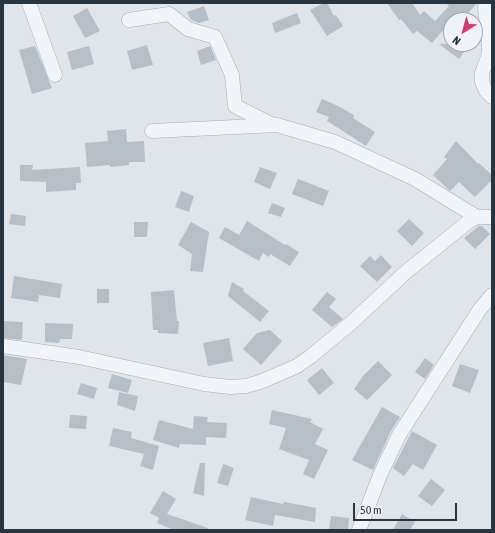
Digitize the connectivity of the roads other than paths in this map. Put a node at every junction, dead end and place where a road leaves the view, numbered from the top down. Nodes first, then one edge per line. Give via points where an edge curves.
1 (30, 3) edge
2 (487, 3) edge
3 (169, 8) edge
4 (129, 20) dead end
5 (55, 75) dead end
6 (492, 97) edge
7 (271, 124) junction
8 (152, 131) dead end
9 (477, 216) junction
10 (492, 217) edge
11 (492, 295) edge
12 (3, 346) edge
13 (359, 530) edge

1 - 5 street
2 - 6 street via 485,7 489,45 482,82
3 - 4 street
3 - 7 street via 188,29 212,35 218,40 232,75 235,106
7 - 8 street
7 - 9 street via 336,142 415,178
9 - 10 street
9 - 12 street via 406,272 310,357 297,366 260,382 230,388 79,357
11 - 13 street via 399,435

